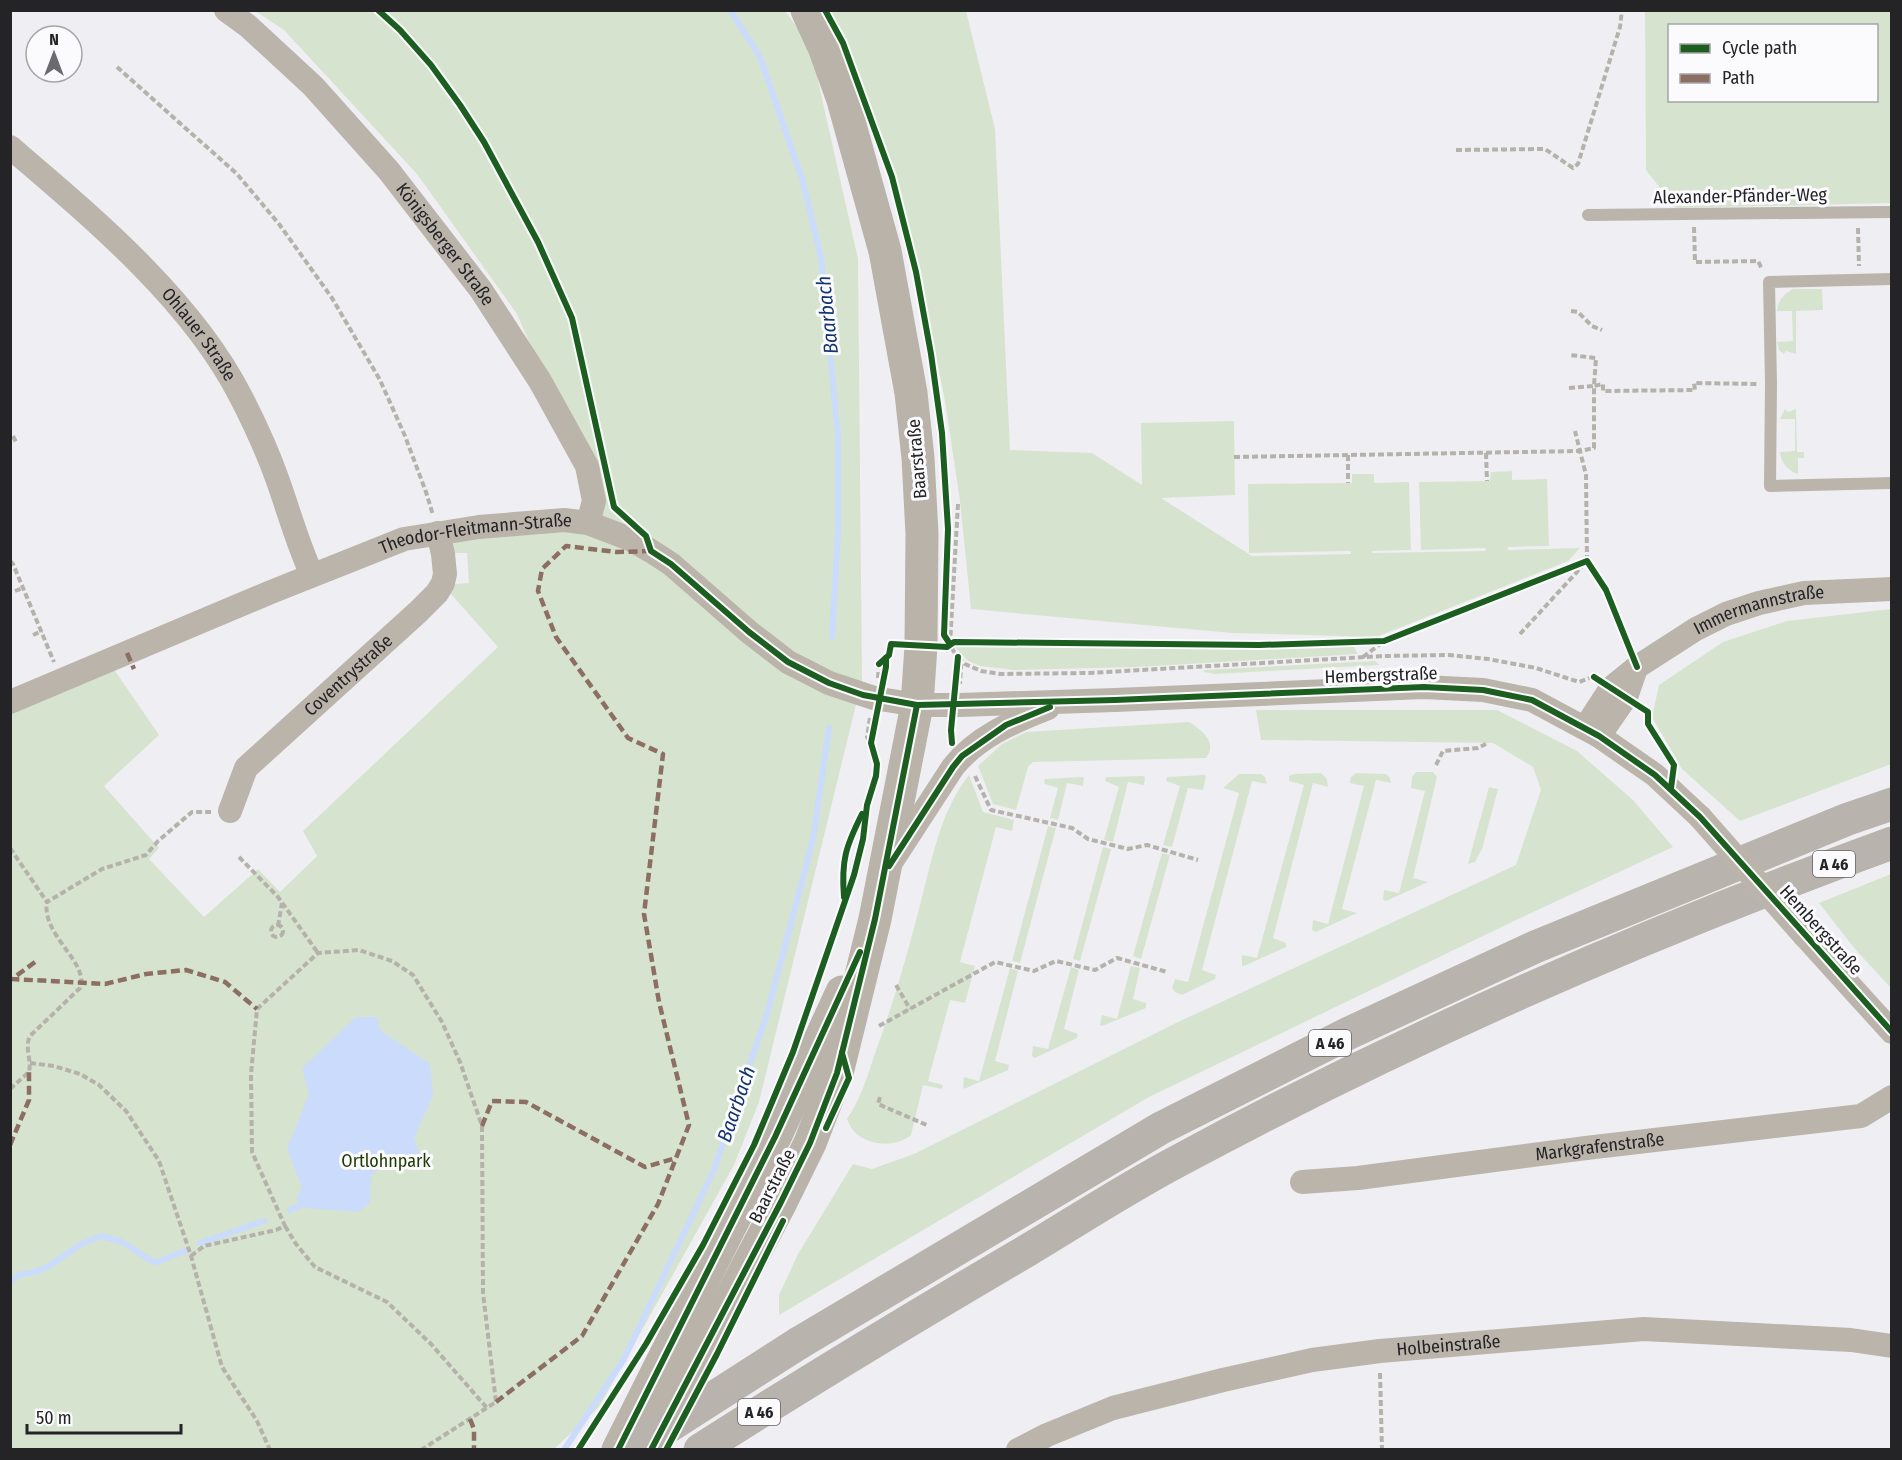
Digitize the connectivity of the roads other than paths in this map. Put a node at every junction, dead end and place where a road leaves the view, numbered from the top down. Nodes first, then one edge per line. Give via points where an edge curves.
1 (226, 10) edge
2 (807, 10) edge
3 (10, 147) edge
4 (1892, 212) edge
5 (1588, 215) dead end
6 (1892, 279) edge
7 (1892, 483) edge
8 (588, 523) junction
9 (438, 533) junction
10 (312, 575) junction
11 (1892, 589) edge
12 (1637, 666) junction
13 (10, 702) edge
14 (1061, 702) junction
15 (917, 705) junction
16 (1592, 732) junction
17 (1892, 804) edge
18 (230, 811) road end
19 (1892, 843) edge
20 (1892, 850) edge
21 (870, 867) junction
22 (1776, 885) junction
23 (874, 919) junction
24 (1892, 1032) edge
25 (1892, 1097) edge
26 (1302, 1182) dead end
27 (1892, 1346) edge
28 (618, 1449) edge
29 (632, 1449) edge
30 (651, 1449) edge
31 (700, 1449) edge
32 (1018, 1449) edge

1 - 8 street, Königsberger Straße via 321,94 389,171 481,290 540,381 587,466 594,501
2 - 15 main road, Baarstraße via 843,100 885,251 912,393 922,534
3 - 10 street, Ohlauer Straße via 147,272 202,336 243,400 277,478
4 - 5 lane, Alexander-Pfänder-Weg
6 - 7 lane via 1769,282 1770,486
8 - 9 street, Theodor-Fleitmann-Straße via 564,520
8 - 15 street, Theodor-Fleitmann-Straße via 630,538 664,560 788,662 829,683 880,699
9 - 10 street, Theodor-Fleitmann-Straße via 404,539
9 - 18 street, Coventrystraße via 444,574 442,588 246,768
10 - 13 street, Theodor-Fleitmann-Straße
11 - 12 street, Immermannstraße via 1804,593 1759,603 1696,629
12 - 16 street via 1626,697
12 - 16 street, Immermannstraße via 1603,682
14 - 15 street, Hembergstraße
14 - 16 street, Hembergstraße via 1424,687 1483,690 1532,700
14 - 21 street, Hembergstraße via 1006,724 962,756
15 - 21 main road, Baarstraße
16 - 24 street, Hembergstraße, bridge via 1655,775 1700,817
17 - 29 highway, A 46, bridge via 1535,947 1349,1033 1161,1128 799,1342
19 - 22 highway, A 46
20 - 22 highway
21 - 23 main road, Baarstraße
22 - 31 highway, A 46 via 1552,978 1353,1071 1176,1162 818,1374
23 - 28 main road, Baarstraße via 775,1137
23 - 30 main road, Baarstraße via 837,1073 810,1143
25 - 26 street, Markgrafenstraße via 1861,1116
27 - 32 street, Holbeinstraße via 1851,1340 1644,1329 1380,1351 1301,1362 1113,1408

